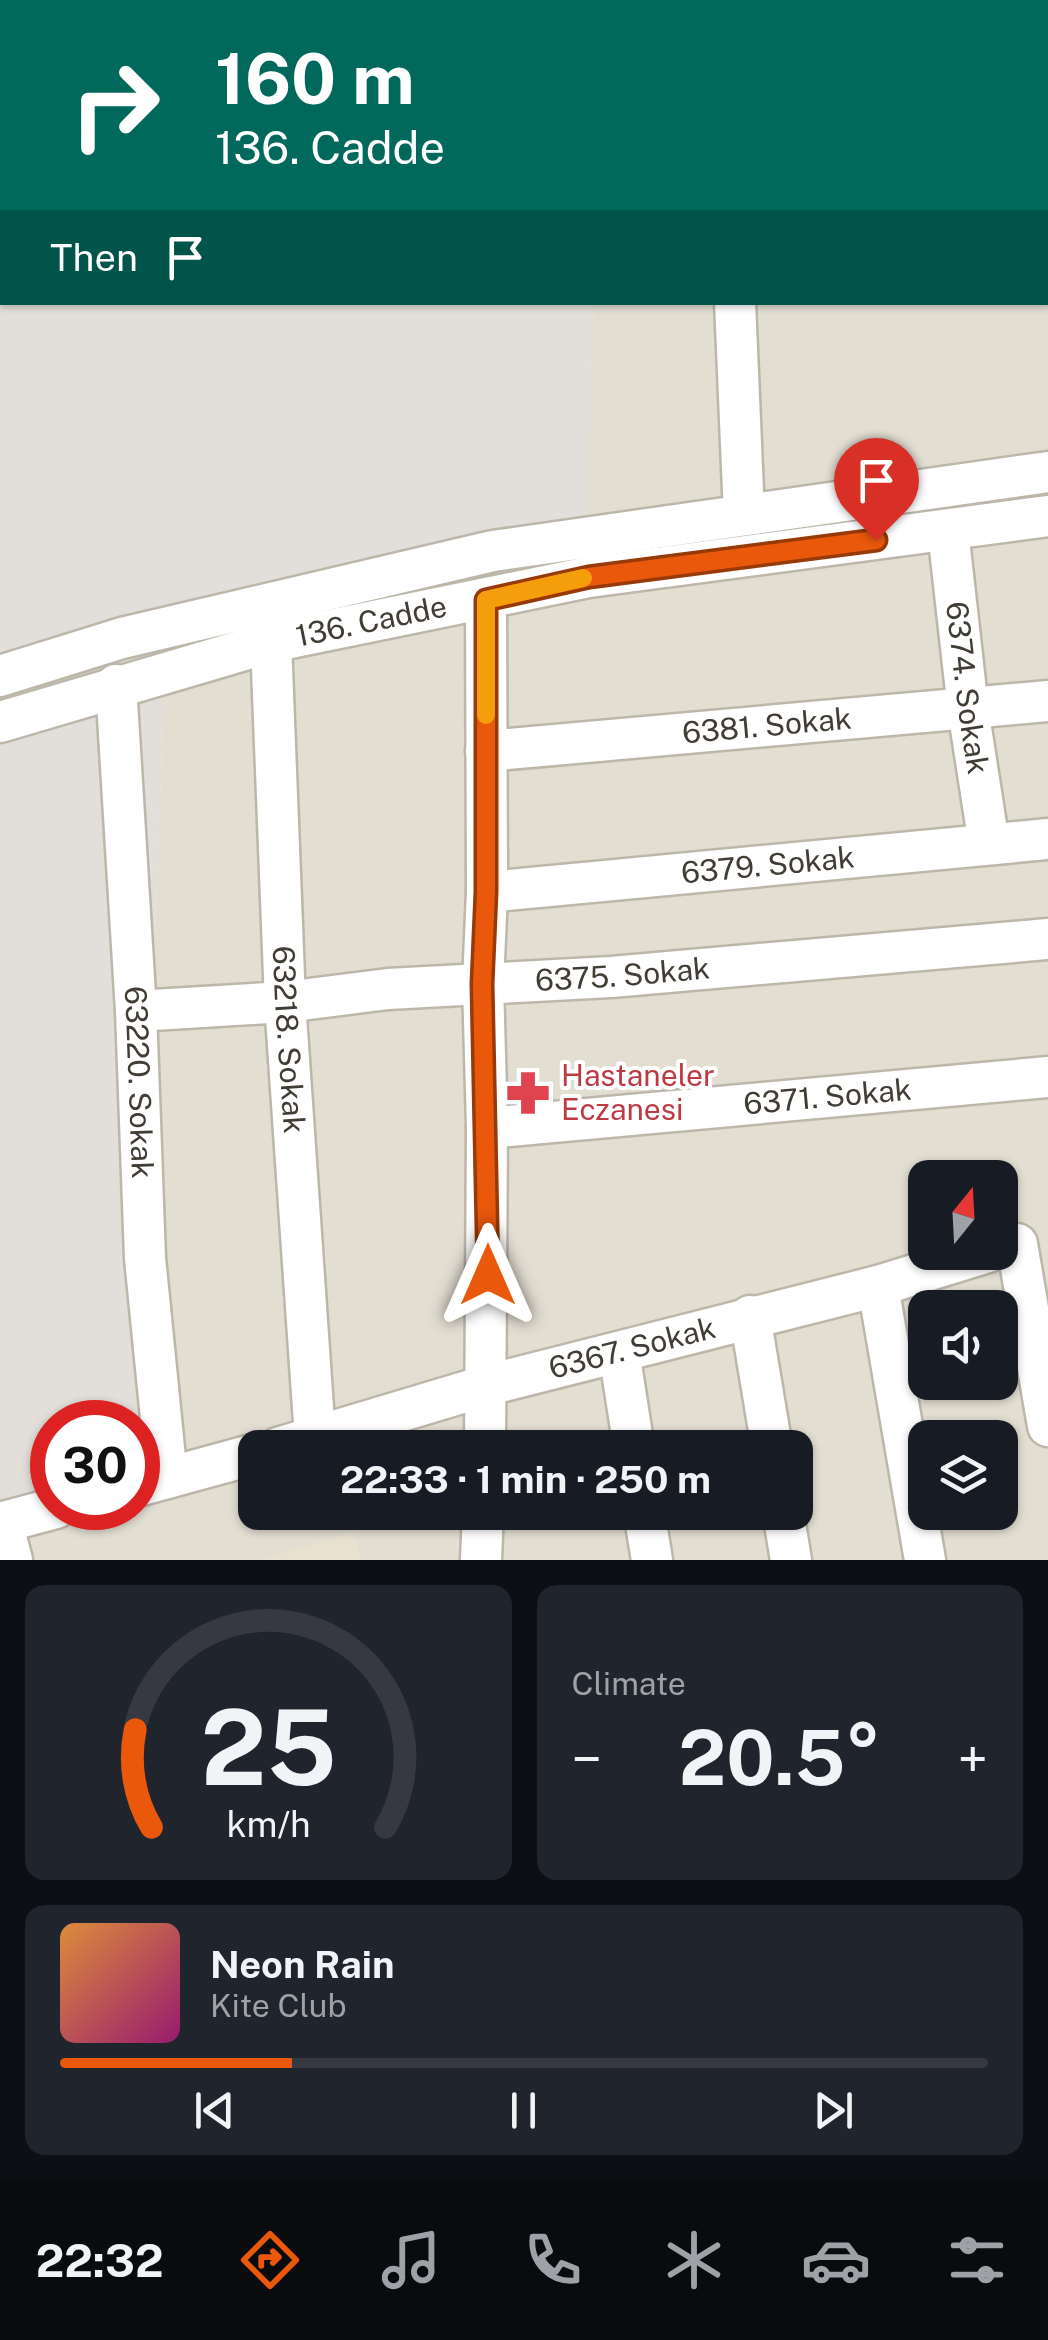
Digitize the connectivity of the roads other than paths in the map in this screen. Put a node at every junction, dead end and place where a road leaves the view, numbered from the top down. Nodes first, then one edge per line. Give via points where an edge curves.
1 (736, 305) edge
2 (1048, 472) edge
3 (744, 515) junction
4 (1048, 516) edge
5 (948, 531) junction
6 (486, 600) junction
7 (271, 642) junction
8 (0, 676) edge
9 (116, 686) junction
10 (1048, 701) edge
11 (968, 709) junction
12 (0, 722) edge
13 (486, 751) junction
14 (1048, 839) edge
15 (990, 844) junction
16 (486, 892) junction
17 (1048, 939) edge
18 (482, 984) junction
19 (285, 1002) junction
20 (136, 1012) junction
21 (1048, 1077) edge
22 (487, 1128) junction
23 (931, 1270) edge
24 (1018, 1270) edge
25 (878, 1286) junction
26 (750, 1316) junction
27 (620, 1352) junction
28 (488, 1385) junction
29 (149, 1400) edge
30 (1048, 1426) edge
31 (296, 1430) edge
32 (336, 1430) edge
33 (486, 1430) edge
34 (631, 1430) edge
35 (769, 1430) edge
36 (238, 1459) edge
37 (160, 1480) edge
38 (30, 1522) edge
39 (482, 1530) edge
40 (647, 1530) edge
41 (786, 1530) edge
42 (5, 1535) edge
43 (481, 1560) edge
44 (652, 1560) edge
45 (791, 1560) edge
46 (925, 1560) edge

1 - 3 street
2 - 3 street, 136. Cadde
3 - 8 street, 136. Cadde via 493,551 122,638
4 - 5 street, 136. Cadde
5 - 6 street, 136. Cadde via 589,577
5 - 11 street, 6374. Sokak
6 - 7 street, 136. Cadde
6 - 13 street
7 - 9 street, 136. Cadde
7 - 19 street, 63218. Sokak
9 - 12 street, 136. Cadde
9 - 20 street, 63220. Sokak
10 - 11 street, 6381. Sokak
11 - 13 street, 6381. Sokak
11 - 15 street, 6374. Sokak
13 - 16 street
14 - 15 street, 6379. Sokak
15 - 16 street, 6379. Sokak
16 - 18 street
17 - 18 street, 6375. Sokak
18 - 19 street, 6375. Sokak
18 - 22 street
19 - 20 street, 6375. Sokak
19 - 31 street, 63218. Sokak
20 - 29 street, 63220. Sokak
21 - 22 street, 6371. Sokak
22 - 28 street
23 - 25 street, 6367. Sokak
24 - 30 street
25 - 26 street, 6367. Sokak
25 - 46 street
26 - 27 street, 6367. Sokak
26 - 35 street
27 - 28 street, 6367. Sokak
27 - 34 street
28 - 32 street, 6367. Sokak
28 - 33 street
36 - 37 street
38 - 42 street
39 - 43 street
40 - 44 street
41 - 45 street

